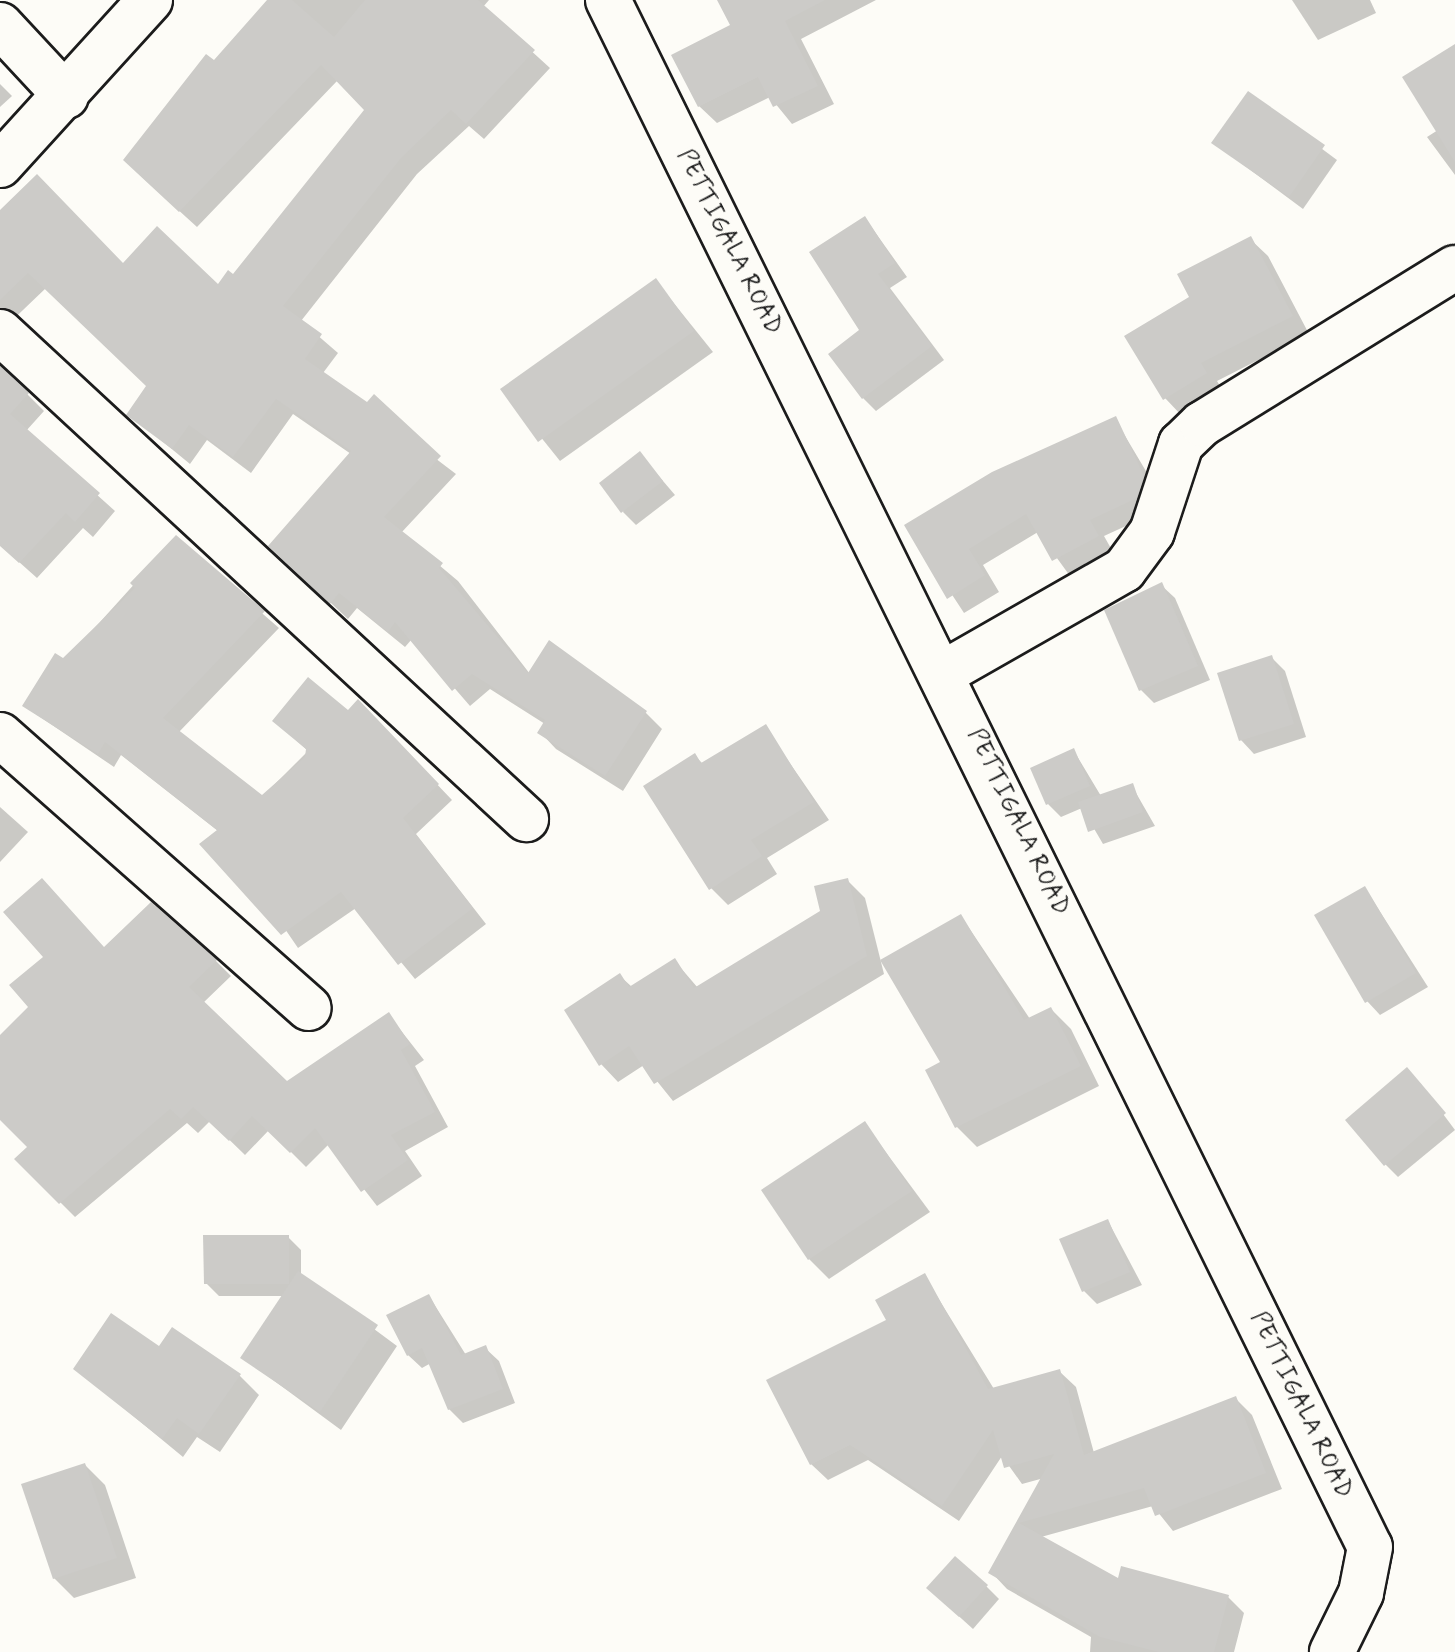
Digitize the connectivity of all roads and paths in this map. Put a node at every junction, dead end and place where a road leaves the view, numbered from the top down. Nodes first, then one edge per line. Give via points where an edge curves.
1 (150, 0) edge
2 (608, 0) edge
3 (0, 25) edge
4 (66, 96) junction
5 (0, 165) edge
6 (1455, 268) edge
7 (0, 332) edge
8 (945, 672) junction
9 (0, 735) edge
10 (526, 819) dead end
11 (309, 1008) dead end
12 (1332, 1652) edge

1 - 4 street
2 - 8 street, PETTIGALA ROAD
3 - 4 street
4 - 5 street
6 - 8 street via 1202,424 1181,444 1152,532 1124,570
7 - 10 street
8 - 12 street, PETTIGALA ROAD via 1370,1547 1361,1593
9 - 11 street

